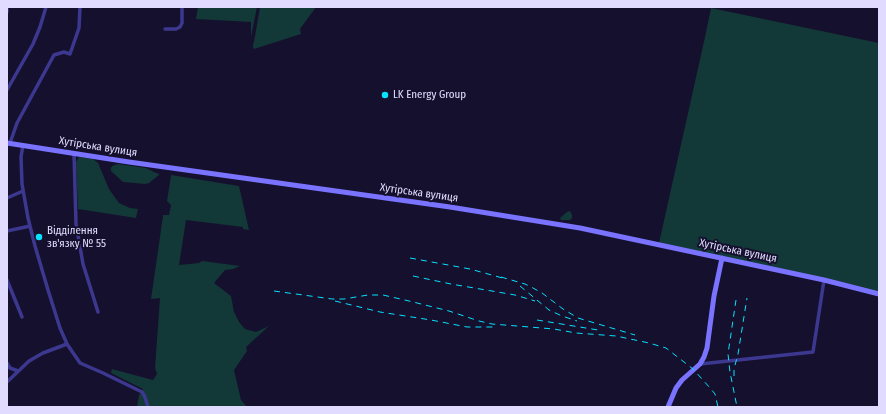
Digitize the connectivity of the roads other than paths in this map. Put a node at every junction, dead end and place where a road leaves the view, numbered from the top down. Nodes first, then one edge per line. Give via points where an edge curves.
1 (46, 7) edge
2 (80, 7) edge
3 (182, 7) edge
4 (165, 29) dead end
5 (7, 90) edge
6 (9, 143) edge
7 (23, 145) junction
8 (74, 153) junction
9 (23, 191) junction
10 (7, 198) edge
11 (30, 226) junction
12 (7, 231) edge
13 (722, 258) junction
14 (7, 280) edge
15 (824, 280) junction
16 (879, 294) edge
17 (98, 312) dead end
18 (22, 317) dead end
19 (67, 344) junction
20 (7, 363) edge
21 (700, 364) junction
22 (18, 372) junction
23 (7, 382) edge
24 (148, 407) edge
25 (668, 407) edge

1 - 5 street via 33,44
2 - 6 street via 79,28 70,54 64,52 54,55
3 - 4 street via 180,27 176,30
6 - 7 main road, Хутірська вулиця
7 - 8 main road, Хутірська вулиця
7 - 9 street
8 - 13 main road, Хутірська вулиця via 580,228
8 - 17 street via 76,224 83,264
9 - 10 street
9 - 11 street
11 - 12 street
11 - 19 street
13 - 15 main road, Хутірська вулиця
13 - 21 main road via 707,348
14 - 18 street
15 - 16 main road, Хутірська вулиця
15 - 21 street via 813,352
19 - 22 street via 43,353 29,361
19 - 24 street via 80,363 142,392
20 - 22 street
21 - 25 main road via 676,388
22 - 23 street

